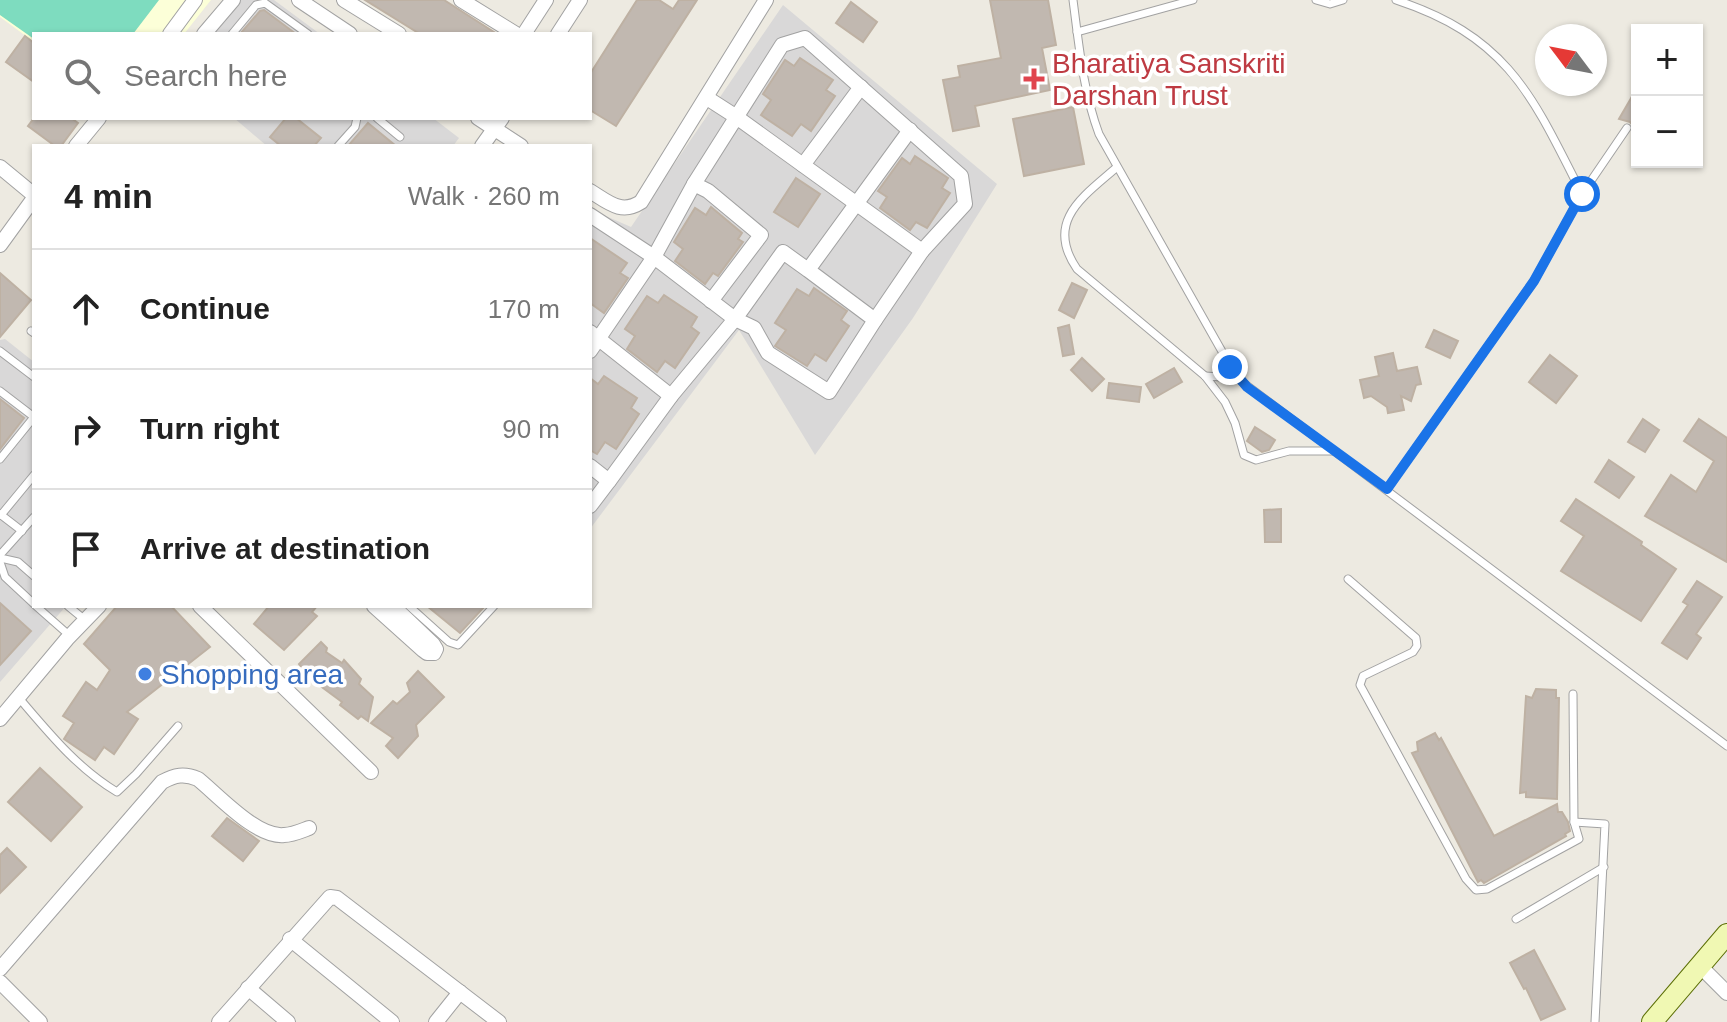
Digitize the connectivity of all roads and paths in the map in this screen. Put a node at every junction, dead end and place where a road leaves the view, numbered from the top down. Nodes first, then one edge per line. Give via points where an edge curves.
1 (195, 0) edge
2 (233, 0) edge
3 (299, 0) edge
4 (344, 0) edge
5 (461, 0) edge
6 (545, 0) edge
7 (580, 0) edge
8 (766, 0) edge
9 (1073, 0) edge
10 (1193, 0) edge
11 (1316, 0) edge
12 (1343, 0) edge
13 (1396, 0) edge
14 (570, 17) junction
15 (171, 32) edge
16 (206, 32) edge
17 (234, 32) edge
18 (305, 32) edge
19 (347, 32) edge
20 (396, 32) edge
21 (513, 32) edge
22 (525, 32) edge
23 (559, 32) edge
24 (1077, 32) junction
25 (861, 87) junction
26 (707, 98) junction
27 (735, 116) junction
28 (357, 120) edge
29 (379, 120) edge
30 (97, 121) edge
31 (498, 124) edge
32 (1627, 128) dead end
33 (910, 130) junction
34 (400, 137) dead end
35 (78, 144) edge
36 (340, 144) edge
37 (483, 144) edge
38 (519, 144) edge
39 (803, 165) junction
40 (0, 167) edge
41 (1117, 167) junction
42 (694, 184) junction
43 (592, 192) edge
44 (1582, 194) junction
45 (32, 195) edge
46 (32, 200) edge
47 (856, 204) junction
48 (592, 216) edge
49 (761, 235) junction
50 (0, 245) edge
51 (922, 251) junction
52 (783, 252) junction
53 (654, 257) junction
54 (808, 270) junction
55 (711, 301) junction
56 (735, 319) junction
57 (875, 320) junction
58 (593, 340) edge
59 (0, 351) edge
60 (32, 375) edge
61 (1205, 376) junction
62 (1237, 378) junction
63 (0, 391) edge
64 (671, 396) junction
65 (32, 415) edge
66 (32, 419) edge
67 (1335, 451) junction
68 (0, 459) edge
69 (592, 468) edge
70 (32, 477) edge
71 (609, 481) junction
72 (1387, 489) junction
73 (592, 503) edge
74 (1, 514) edge
75 (32, 519) edge
76 (22, 531) junction
77 (0, 558) edge
78 (32, 574) edge
79 (1348, 579) dead end
80 (32, 602) edge
81 (38, 608) edge
82 (70, 608) edge
83 (97, 608) edge
84 (202, 608) edge
85 (376, 608) edge
86 (395, 608) edge
87 (411, 608) edge
88 (492, 608) edge
89 (85, 621) junction
90 (70, 636) junction
91 (1573, 694) dead end
92 (19, 698) junction
93 (0, 719) edge
94 (178, 726) dead end
95 (1727, 746) edge
96 (371, 772) dead end
97 (1574, 822) junction
98 (309, 828) dead end
99 (1604, 867) junction
100 (1516, 919) dead end
101 (1727, 934) edge
102 (290, 939) junction
103 (1700, 966) junction
104 (0, 969) edge
105 (0, 982) edge
106 (248, 988) junction
107 (460, 992) junction
108 (1727, 993) edge
109 (40, 1022) edge
110 (219, 1022) edge
111 (288, 1022) edge
112 (392, 1022) edge
113 (436, 1022) edge
114 (499, 1022) edge
115 (1595, 1022) edge
116 (1653, 1022) edge

1 - 15 street
2 - 16 street
3 - 19 street
4 - 20 street
5 - 21 street
6 - 14 street
6 - 22 street
7 - 14 street
8 - 26 street
9 - 24 lane
10 - 24 lane
11 - 12 lane
13 - 44 lane via 1456,24 1506,66 1535,103
14 - 23 street
17 - 18 lane via 256,5 265,3
24 - 41 lane via 1092,114
25 - 27 street via 805,38 782,45
25 - 33 street
25 - 39 street
26 - 27 street
26 - 43 street via 641,202 625,209
27 - 39 street
27 - 42 street
28 - 36 lane
29 - 34 lane
30 - 35 street
31 - 37 street
31 - 38 street
32 - 44 lane
33 - 47 street
33 - 51 street via 961,176 965,204
39 - 47 street
40 - 45 street
41 - 61 lane via 1074,205 1067,218 1065,246 1077,269
41 - 62 lane
42 - 49 street
42 - 53 street
44 - 72 lane via 1534,281
46 - 50 street
47 - 51 street
47 - 54 street
48 - 53 street
49 - 52 street
49 - 55 street
51 - 57 street
52 - 54 street
52 - 56 street
53 - 55 street
53 - 58 street
54 - 57 street
55 - 56 street
56 - 57 street via 754,328 768,353 829,392
56 - 64 street
58 - 64 street
59 - 60 lane
61 - 62 lane
61 - 67 lane via 1225,402 1241,449 1250,459 1297,450
62 - 67 lane
63 - 65 lane
64 - 71 street
66 - 68 lane
67 - 72 lane
69 - 71 street
70 - 74 lane
71 - 73 street
72 - 95 lane
74 - 76 lane
75 - 76 lane
76 - 77 lane
77 - 78 lane via 18,562
77 - 80 lane via 5,577
79 - 97 lane via 1416,638 1413,652 1363,676 1360,685 1470,886 1487,889 1579,839
81 - 90 lane
82 - 89 lane
83 - 89 street
84 - 96 street
85 - 86 street via 423,650 434,653 433,644
87 - 88 lane via 458,645
89 - 90 street
90 - 92 street
91 - 97 lane
92 - 93 street
92 - 94 lane via 66,752 117,792
97 - 99 lane via 1605,824
98 - 104 street via 268,834 198,779 174,776 162,782
99 - 100 lane
99 - 115 lane
101 - 103 main road
102 - 106 street
102 - 107 street via 323,902 337,898
102 - 112 street
103 - 108 street
103 - 116 main road
105 - 109 street
106 - 110 street
106 - 111 street
107 - 113 street
107 - 114 street

